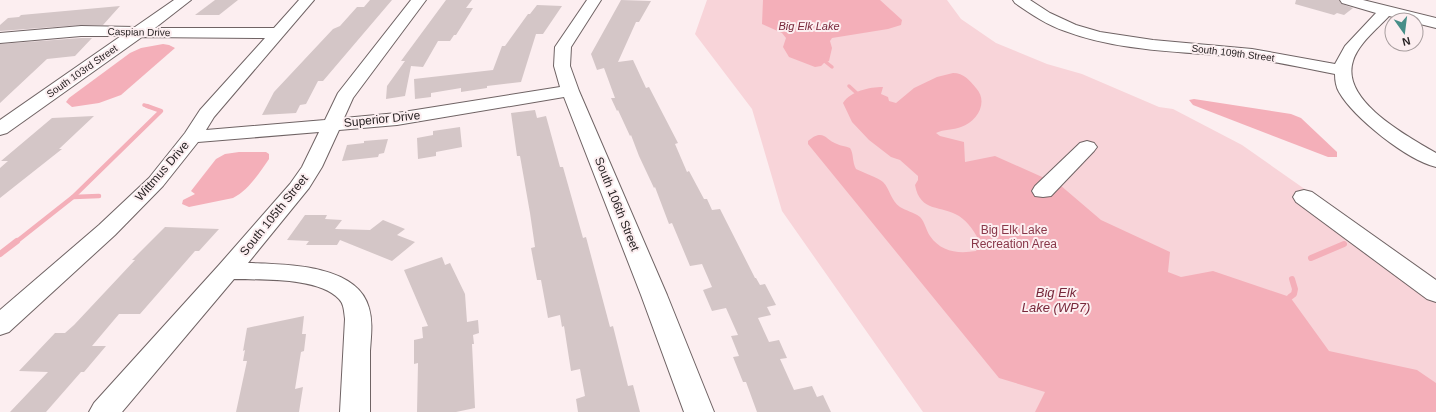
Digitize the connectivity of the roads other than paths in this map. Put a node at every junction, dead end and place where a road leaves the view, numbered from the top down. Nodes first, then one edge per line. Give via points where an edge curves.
1 (184, 0) edge
2 (307, 0) edge
3 (419, 0) edge
4 (594, 0) edge
5 (1020, 0) edge
6 (1346, 0) edge
7 (1386, 11) junction
8 (1436, 23) edge
9 (138, 32) junction
10 (279, 33) junction
11 (0, 38) edge
12 (1343, 71) junction
13 (570, 91) junction
14 (3, 125) edge
15 (332, 125) junction
16 (192, 137) junction
17 (1087, 147) dead end
18 (1436, 161) edge
19 (1043, 191) dead end
20 (1304, 197) dead end
21 (228, 271) junction
22 (1436, 293) edge
23 (0, 325) edge
24 (104, 412) edge
25 (355, 412) edge
26 (698, 412) edge

1 - 9 street, South 103rd Street
2 - 10 street, Wittmus Drive
3 - 15 street, South 105th Street via 344,97
4 - 13 street, South 106th Street via 563,47 562,66
5 - 12 street, South 109th Street via 1040,14 1105,39 1258,54
6 - 7 street
7 - 8 street
7 - 12 street via 1364,33 1344,61
9 - 10 street, Caspian Drive
9 - 11 street, Caspian Drive via 81,30
9 - 14 street, South 103rd Street
10 - 16 street, Wittmus Drive via 207,114
12 - 18 street via 1347,91 1368,116 1402,141
13 - 15 street, Superior Drive via 397,119
13 - 26 street, South 106th Street via 654,295
15 - 16 street, Superior Drive
15 - 21 street, South 105th Street via 312,167 298,188
16 - 23 street, Wittmus Drive via 156,182 107,230
17 - 19 street
20 - 22 street
21 - 24 street, South 105th Street
21 - 25 street via 307,275 330,281 344,289 355,302 358,322

